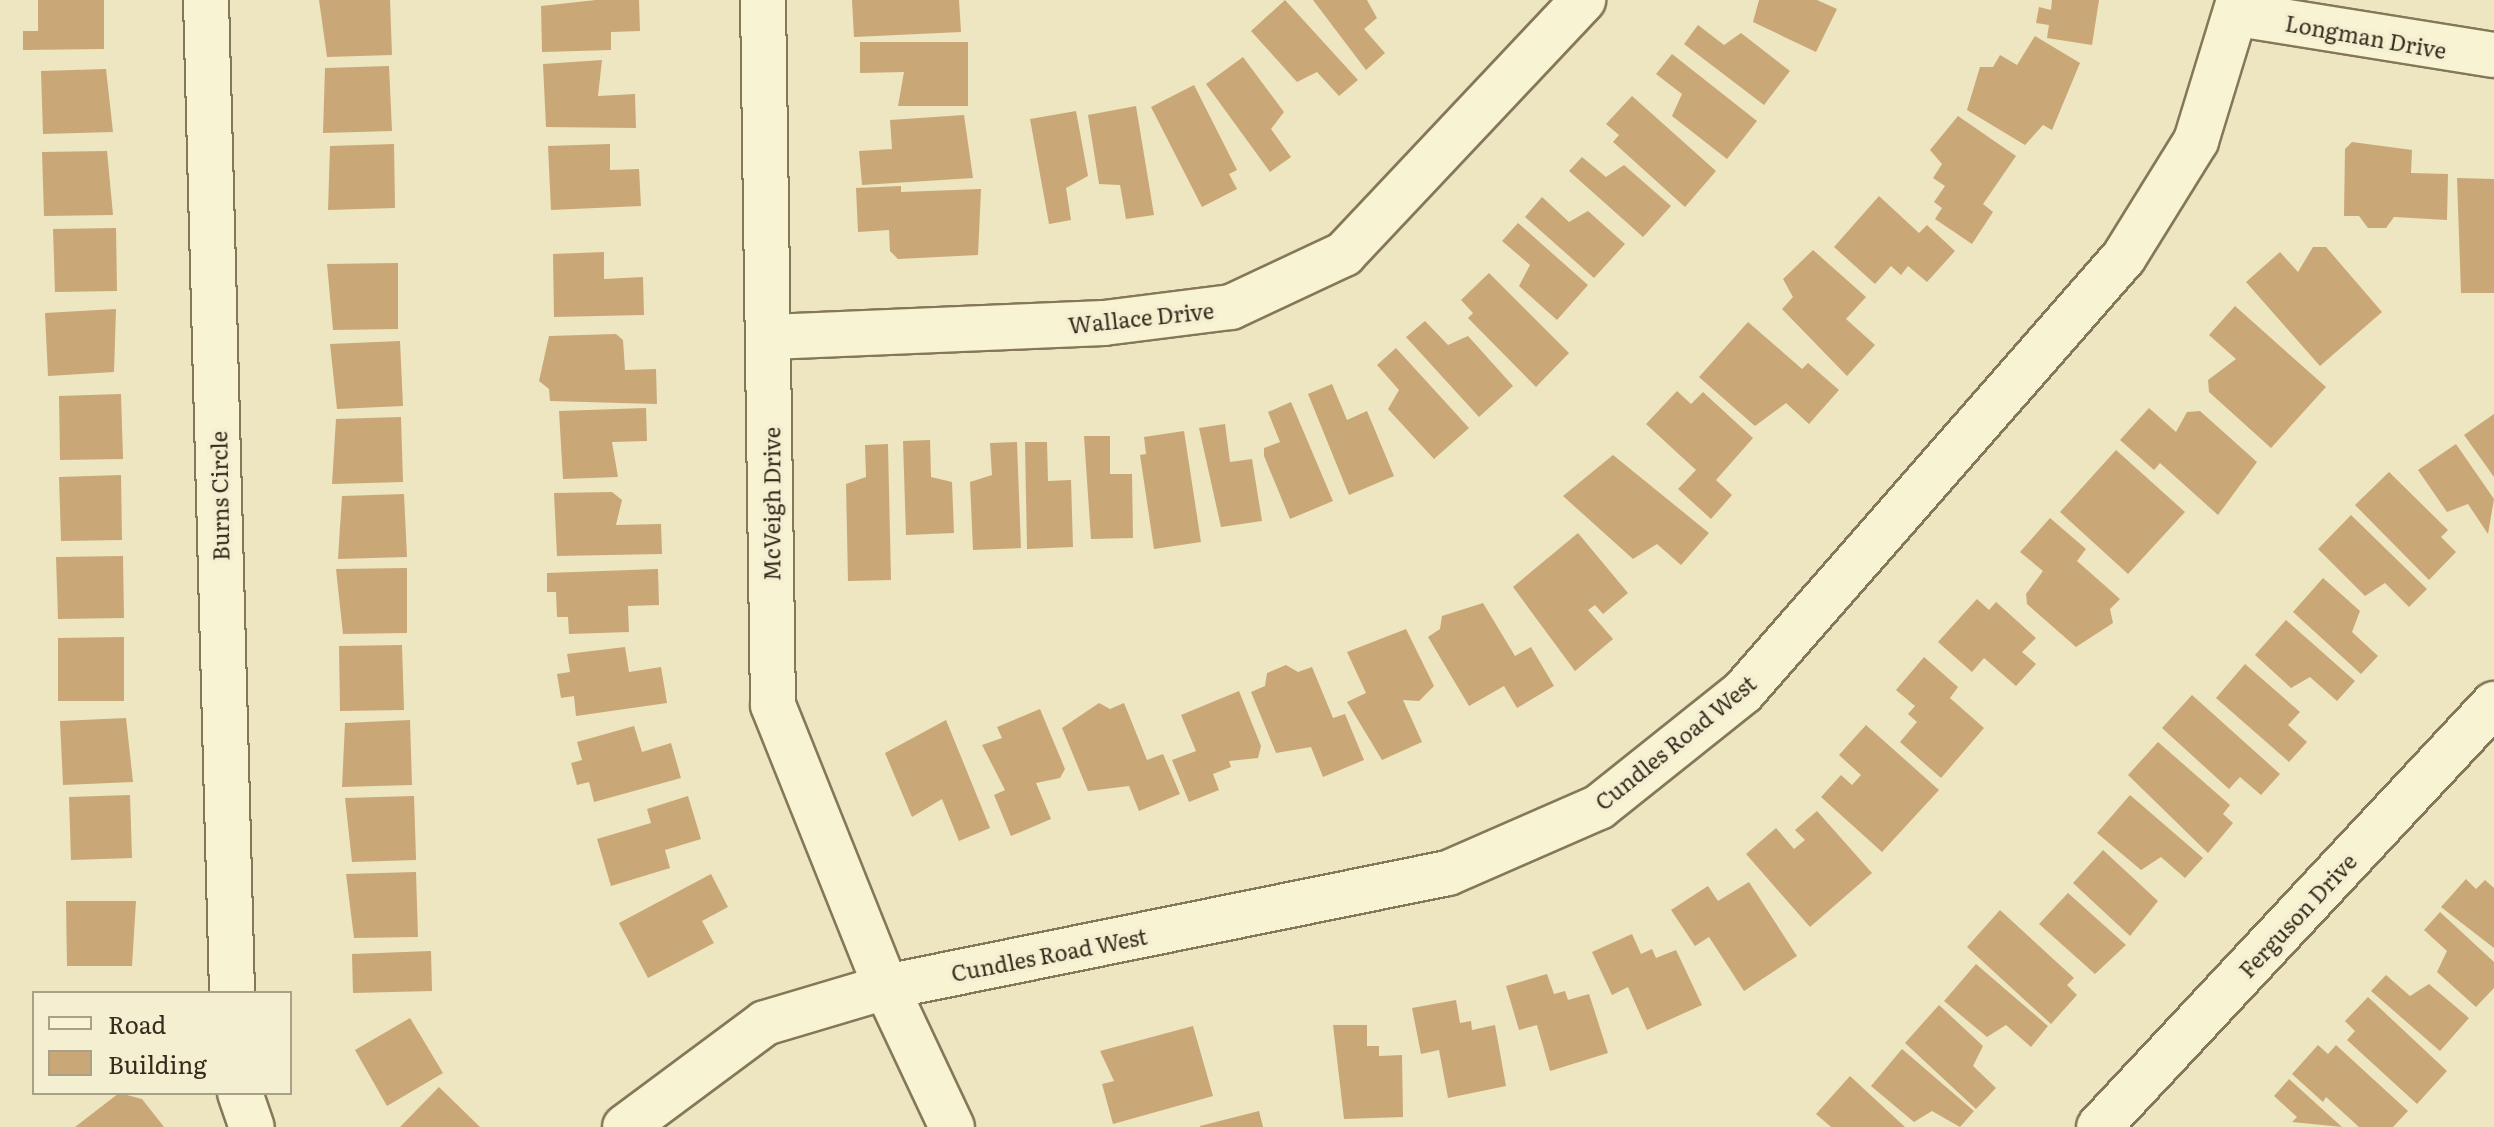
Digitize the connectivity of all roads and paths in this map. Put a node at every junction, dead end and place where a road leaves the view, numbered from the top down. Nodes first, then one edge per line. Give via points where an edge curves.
1 (206, 0) edge
2 (763, 0) edge
3 (1583, 0) edge
4 (2239, 7) edge
5 (2494, 55) edge
6 (770, 337) junction
7 (2494, 704) edge
8 (886, 987) junction
9 (232, 991) edge
10 (241, 1095) edge
11 (252, 1127) edge
12 (625, 1127) edge
13 (952, 1127) edge
14 (2099, 1127) edge

1 - 9 street, Burns Circle
2 - 6 street, McVeigh Drive
3 - 6 street, Wallace Drive via 1344,254 1231,307 1104,323
4 - 5 street, Longman Drive
4 - 8 street, Cundles Road West via 2196,141 2124,257 1743,692 1599,807 1448,873
6 - 8 street, McVeigh Drive via 773,705
7 - 14 street, Ferguson Drive
8 - 12 street, Cundles Road West via 765,1023
8 - 13 street, McVeigh Drive
10 - 11 street

